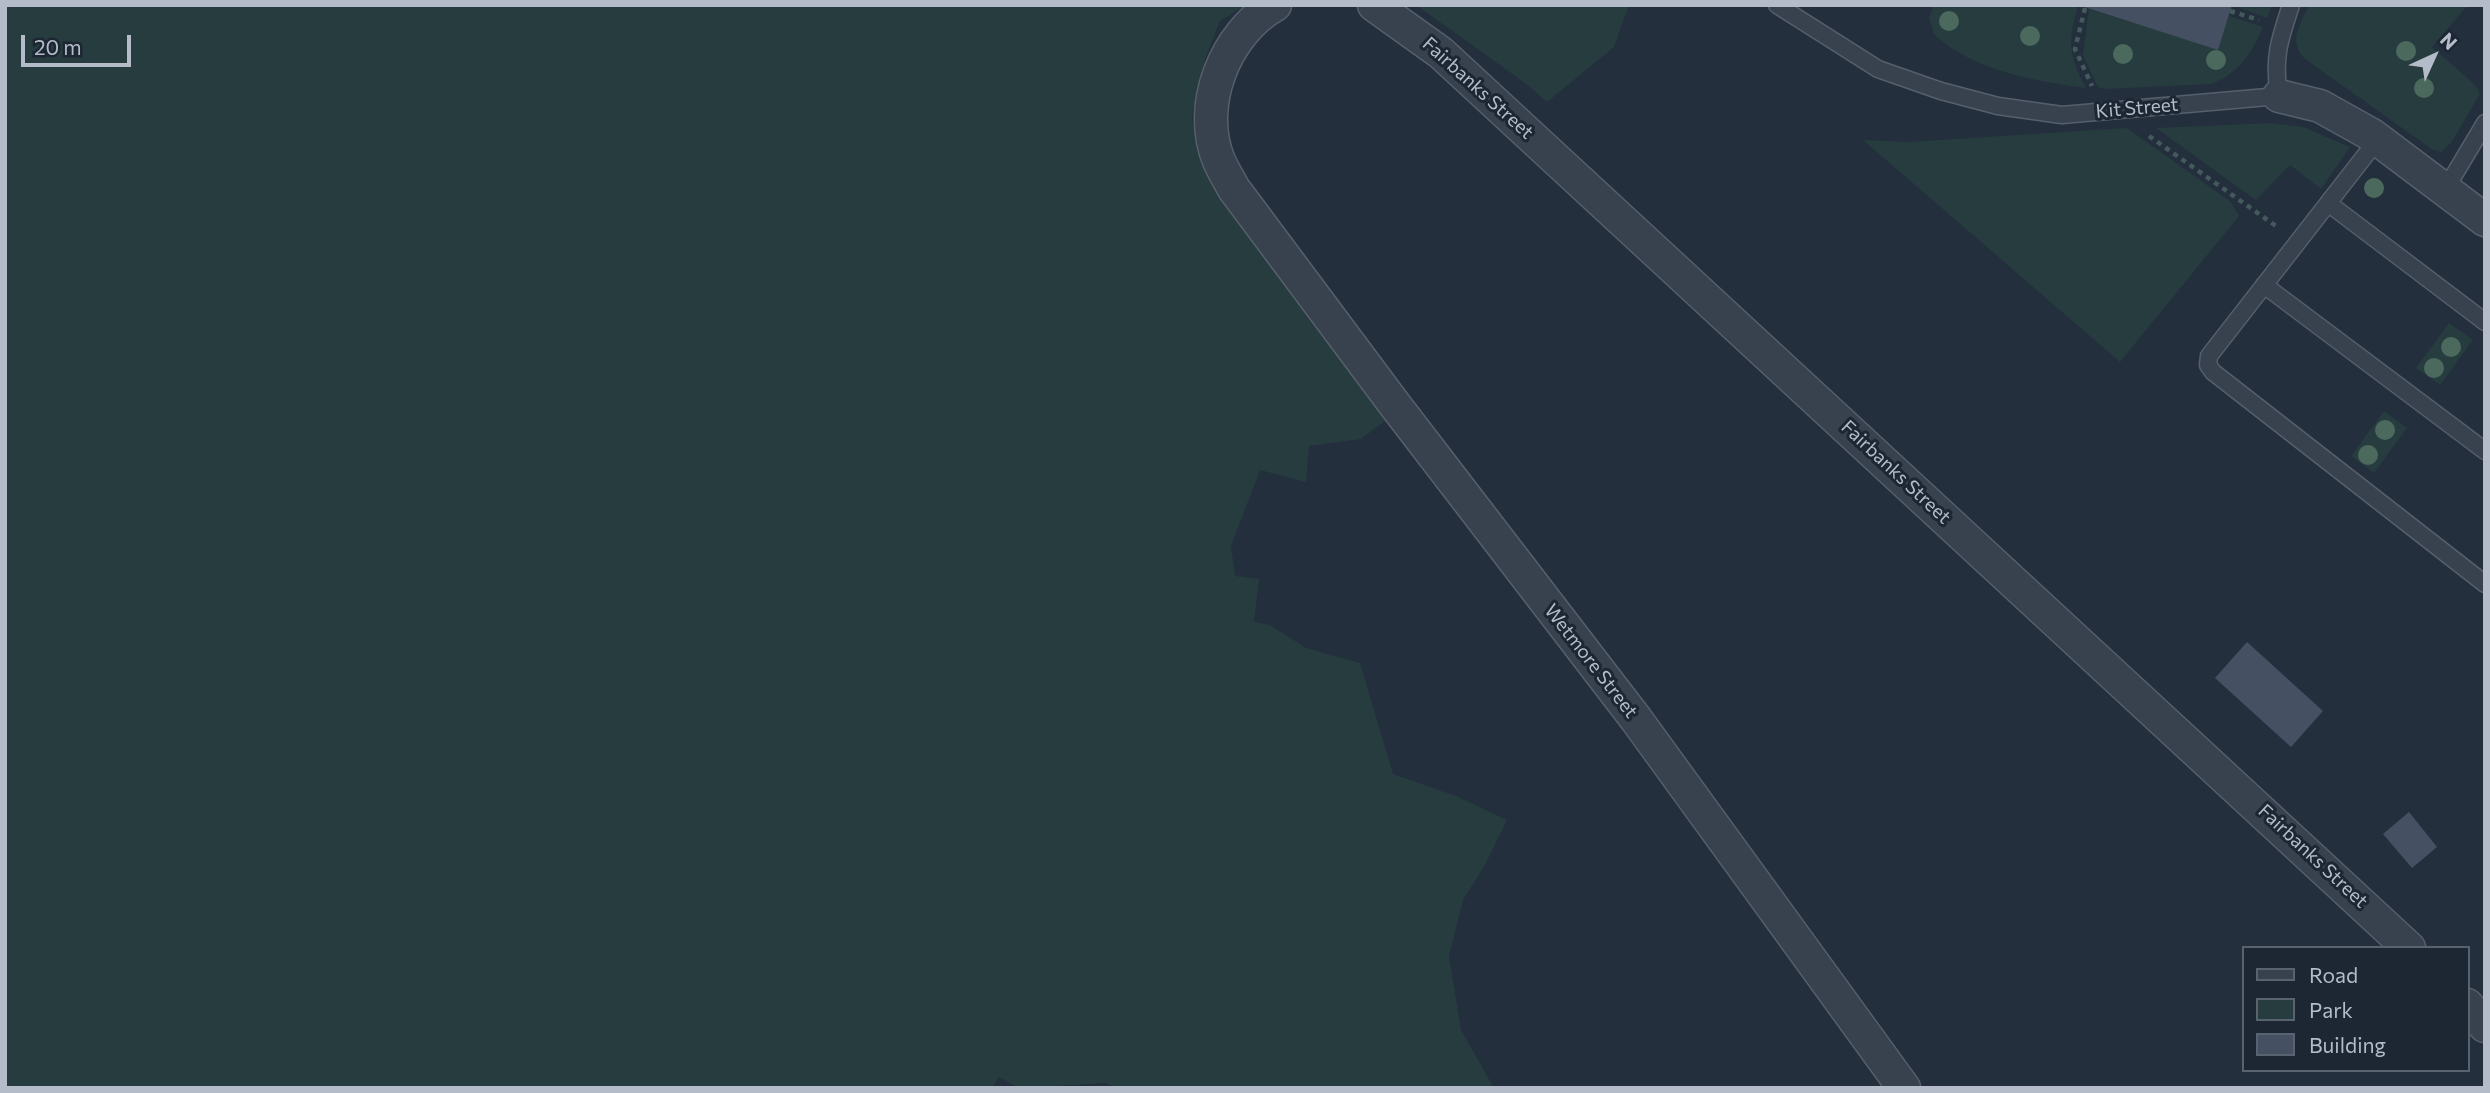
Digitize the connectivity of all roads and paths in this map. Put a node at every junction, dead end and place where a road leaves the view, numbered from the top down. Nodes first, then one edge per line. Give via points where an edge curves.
1 (1275, 5) edge
2 (1374, 5) edge
3 (1777, 5) edge
4 (2291, 5) edge
5 (2085, 8) dead end
6 (2093, 89) dead end
7 (2279, 96) junction
8 (2485, 123) edge
9 (2140, 129) dead end
10 (2378, 139) junction
11 (2445, 190) junction
12 (2328, 202) junction
13 (2485, 220) edge
14 (2298, 242) junction
15 (2264, 285) junction
16 (2485, 322) edge
17 (2485, 451) edge
18 (2485, 584) edge
19 (2407, 946) edge
20 (2469, 1007) edge
21 (2485, 1026) edge
22 (1903, 1088) edge

1 - 22 street, Wetmore Street via 1240,33 1216,82 1212,130 1218,159 1234,189 1636,719
2 - 19 street, Fairbanks Street via 1441,53
3 - 7 lane, Kit Street via 1878,69 1997,106 2062,115
4 - 7 lane via 2276,46
5 - 6 path via 2075,49
7 - 10 street, Kit Street via 2320,106
8 - 11 lane
9 - 14 path
10 - 11 street, Kit Street
10 - 12 lane
11 - 13 street, Kit Street
12 - 14 lane
12 - 16 lane
14 - 15 lane
15 - 17 lane
15 - 18 lane via 2210,356 2208,365 2213,372
20 - 21 street

